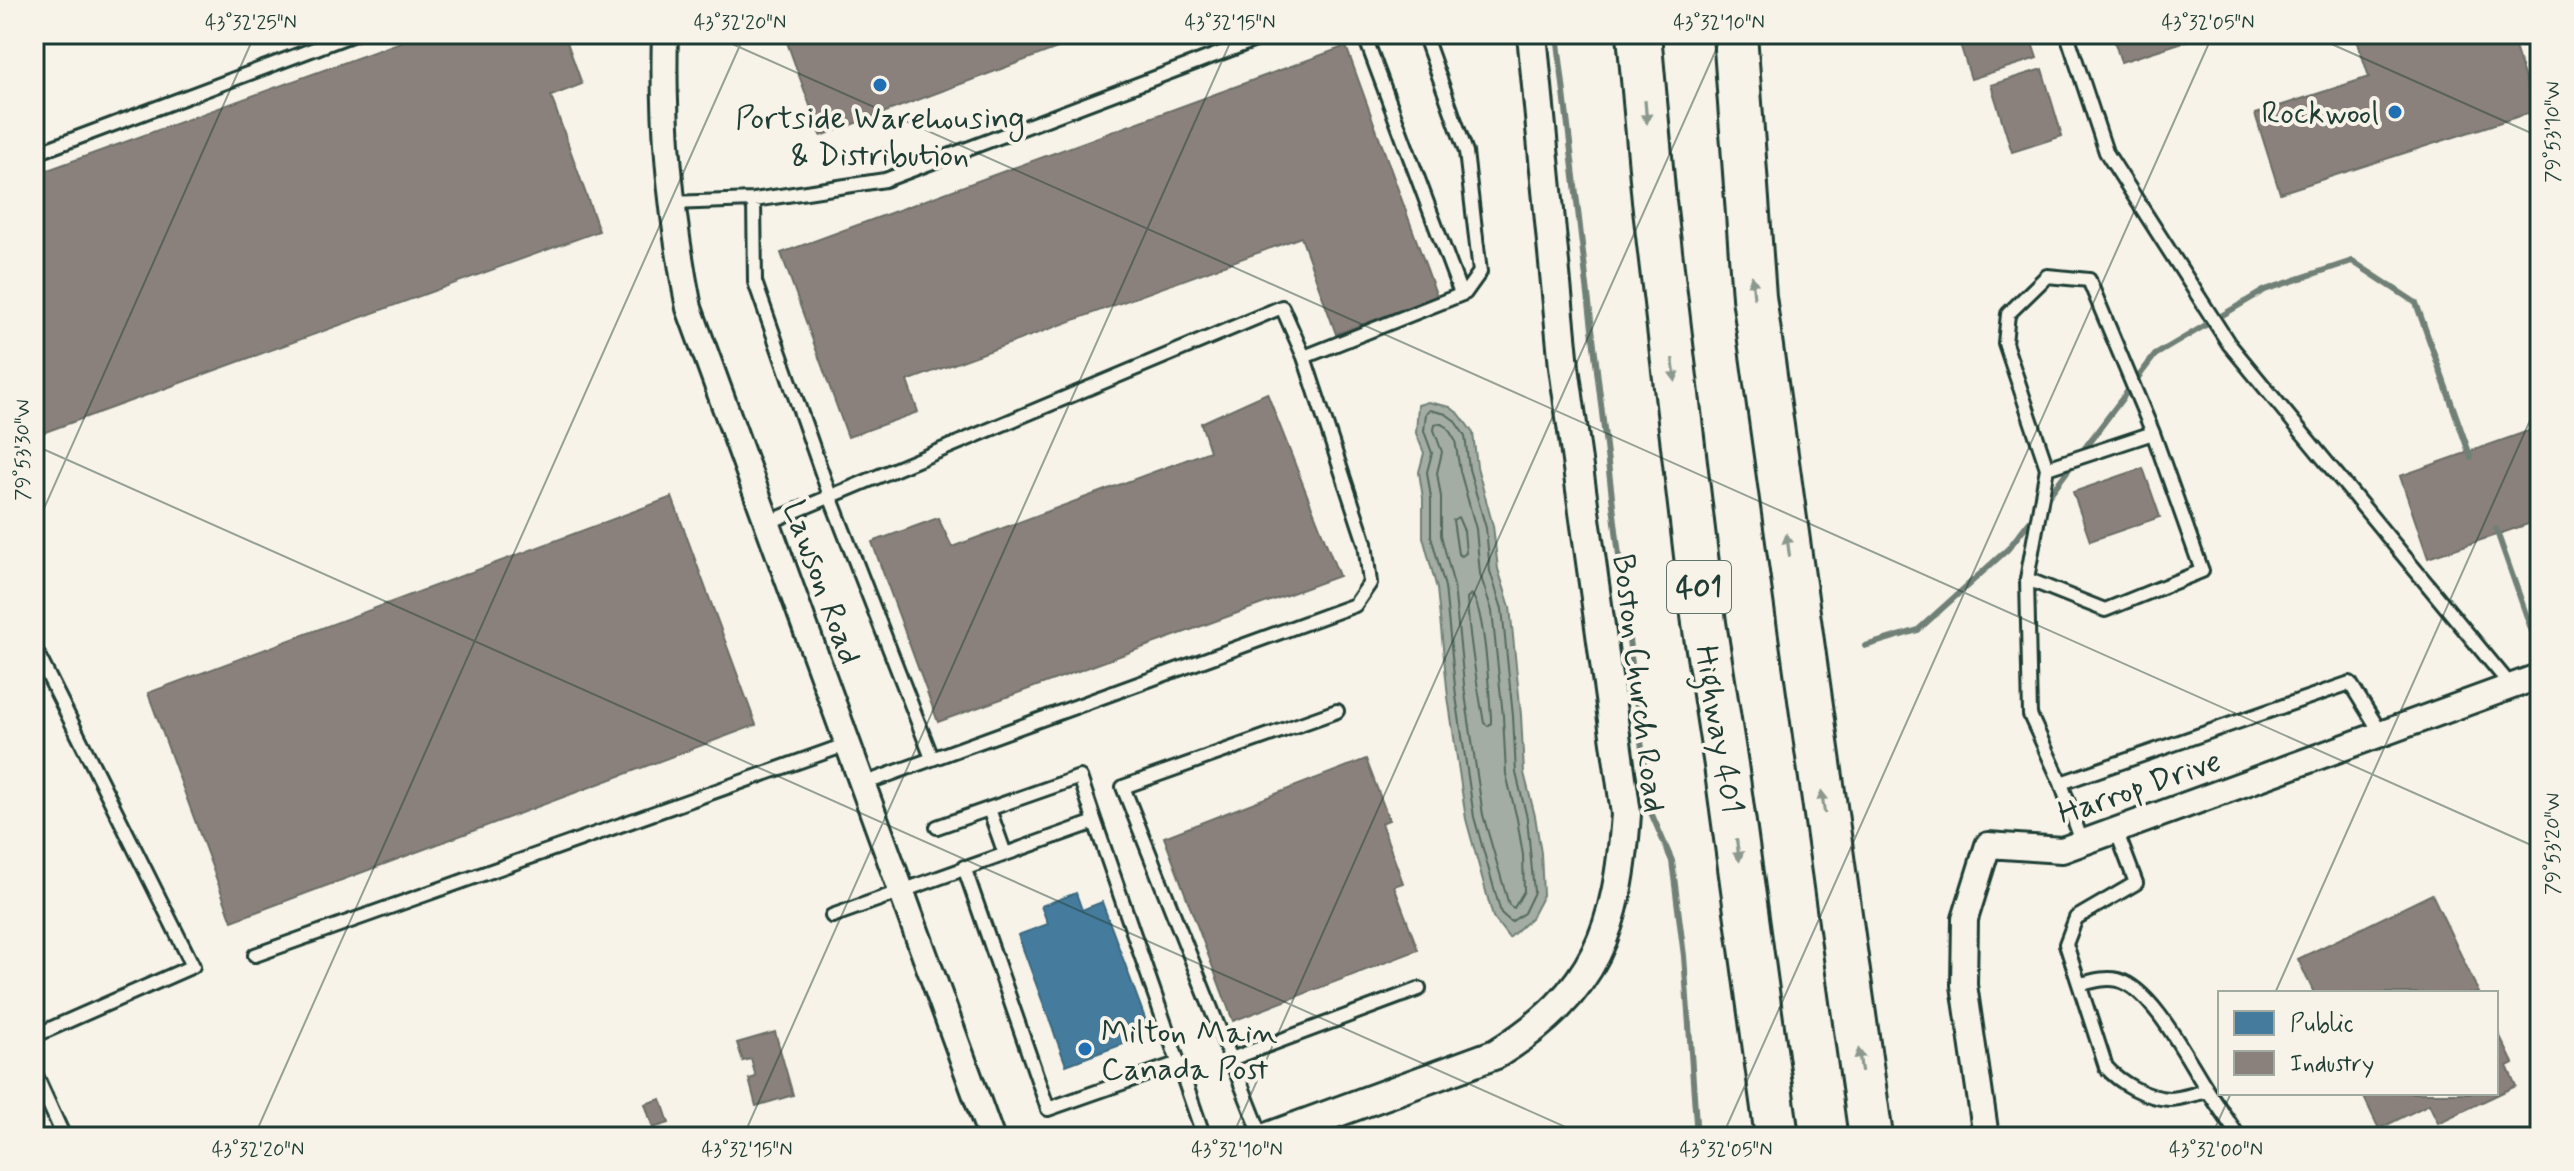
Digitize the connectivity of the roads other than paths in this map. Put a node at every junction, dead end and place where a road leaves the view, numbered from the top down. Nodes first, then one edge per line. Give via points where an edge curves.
1 (354, 34) edge
2 (665, 34) edge
3 (1271, 34) edge
4 (1364, 34) edge
5 (1424, 34) edge
6 (1532, 34) edge
7 (1639, 34) edge
8 (1735, 34) edge
9 (2067, 34) edge
10 (34, 154) edge
11 (754, 200) junction
12 (671, 203) junction
13 (1461, 294) junction
14 (1304, 357) junction
15 (2153, 433) junction
16 (2047, 468) junction
17 (830, 496) junction
18 (767, 523) junction
19 (2027, 579) junction
20 (34, 647) edge
21 (2540, 676) edge
22 (2511, 686) junction
23 (1337, 711) dead end
24 (2381, 733) junction
25 (848, 744) junction
26 (932, 758) junction
27 (2061, 783) junction
28 (863, 784) junction
29 (989, 809) junction
30 (1095, 822) junction
31 (937, 827) dead end
32 (2116, 830) junction
33 (2082, 842) junction
34 (1005, 854) junction
35 (964, 867) junction
36 (901, 890) junction
37 (832, 916) dead end
38 (255, 955) dead end
39 (2081, 984) junction
40 (1419, 989) dead end
41 (34, 1036) edge
42 (1231, 1059) junction
43 (1179, 1063) junction
44 (34, 1071) edge
45 (2208, 1091) junction
46 (64, 1137) edge
47 (991, 1137) edge
48 (1204, 1137) edge
49 (1262, 1137) edge
50 (1269, 1137) edge
51 (1777, 1137) edge
52 (1871, 1137) edge
53 (1986, 1137) edge
54 (2239, 1137) edge

1 - 10 lane
2 - 12 street, Lawson Road via 665,148
3 - 11 lane via 885,180
4 - 13 lane
5 - 13 lane via 1466,152 1480,272
6 - 50 street, Boston Church Road via 1564,367 1626,814 1612,913 1596,955 1575,988 1527,1035 1496,1054
7 -> 51 highway, Highway 401 / 401 via 1704,623
52 -> 8 highway via 1754,297
9 - 22 lane via 2106,152 2229,344
11 - 12 lane
11 - 17 lane via 755,282
12 - 18 street, Lawson Road via 689,308
13 - 14 lane
14 - 17 lane via 1282,307
14 - 26 lane via 1365,543 1370,583 1355,605
15 - 16 lane
15 - 16 lane via 2089,280 2047,276 2008,314 2005,343
15 - 19 lane via 2202,571 2105,610
16 - 19 lane
17 - 18 lane
17 - 26 lane
18 - 25 street, Lawson Road
19 - 27 lane via 2030,715
20 - 41 lane via 193,966
21 - 22 street, Harrop Drive
22 - 24 street, Harrop Drive
23 - 42 lane via 1123,787
24 - 27 lane via 2350,683
24 - 32 street, Harrop Drive
25 - 28 street, Lawson Road
25 - 38 lane
26 - 28 lane
27 - 33 lane
28 - 36 street, Lawson Road
29 - 30 lane via 1080,777
29 - 31 lane
29 - 34 lane
30 - 34 lane
30 - 43 lane
32 - 33 street, Harrop Drive
32 - 39 lane via 2136,883 2076,918 2066,944
33 - 53 street, Harrop Drive via 2062,850 1988,845 1965,919 1964,985
34 - 35 lane
35 - 36 lane
35 - 43 lane via 1048,1109
36 - 37 lane
36 - 47 street, Lawson Road
39 - 45 lane via 2106,979 2135,988 2155,1009
39 - 45 lane via 2106,1067 2116,1079 2169,1099
40 - 42 lane
42 - 49 lane
43 - 48 lane
44 - 46 lane
45 - 54 lane

